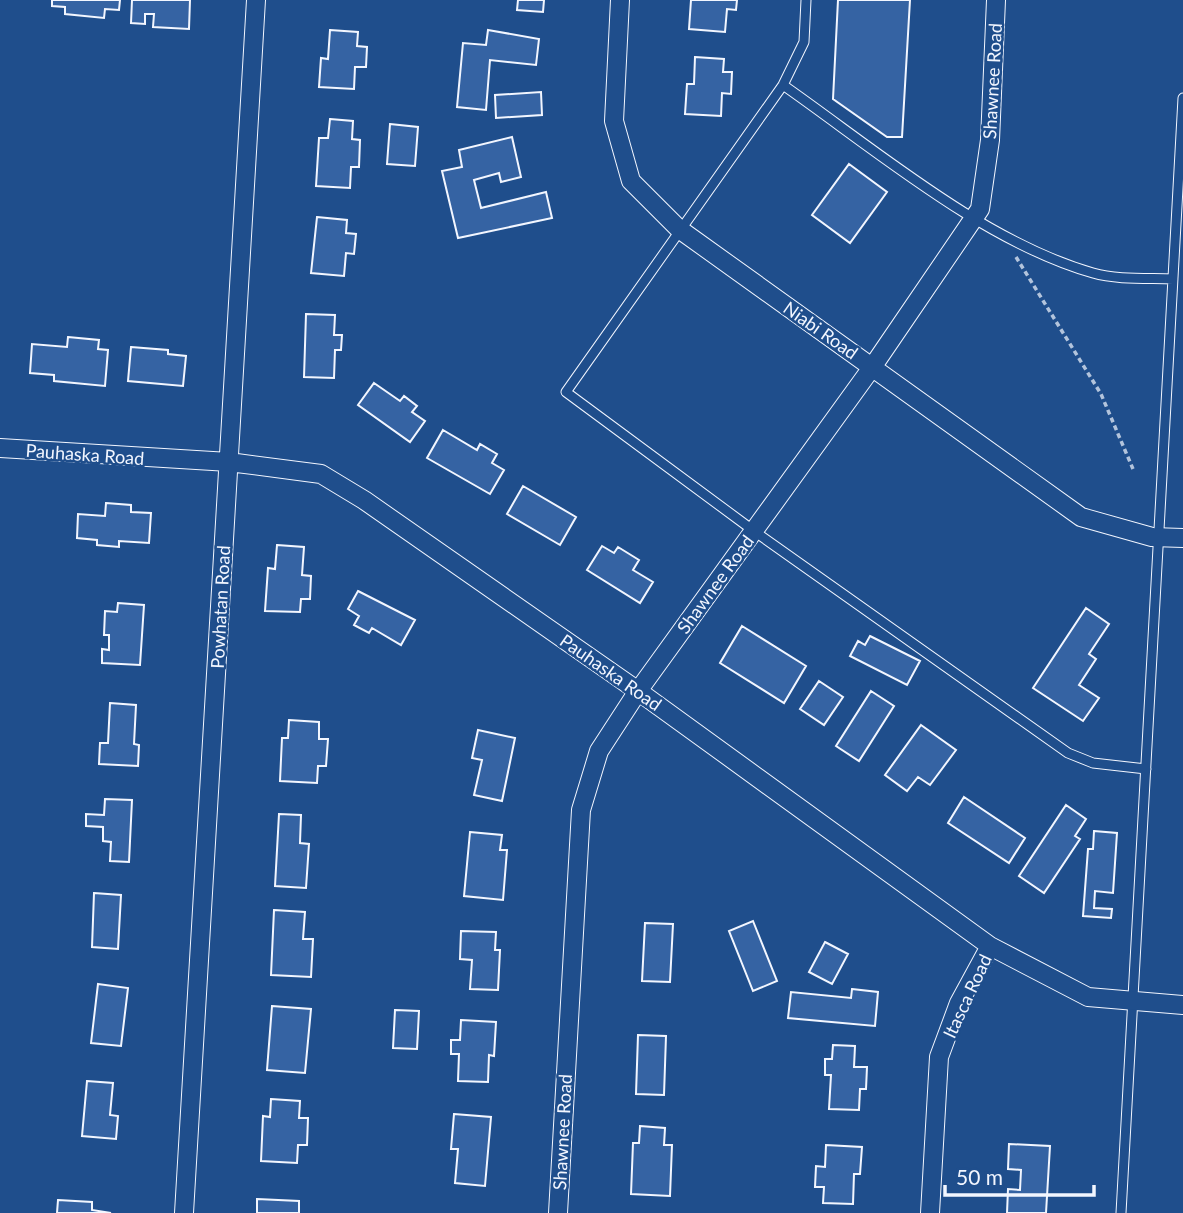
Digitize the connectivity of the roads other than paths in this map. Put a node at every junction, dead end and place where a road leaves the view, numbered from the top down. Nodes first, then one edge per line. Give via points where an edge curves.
1 (256, 0) edge
2 (620, 0) edge
3 (806, 0) edge
4 (996, 0) edge
5 (783, 85) junction
6 (1183, 98) edge
7 (974, 218) junction
8 (679, 229) junction
9 (1173, 279) junction
10 (873, 366) junction
11 (0, 448) edge
12 (229, 463) junction
13 (754, 531) junction
14 (1159, 537) junction
15 (1183, 538) edge
16 (638, 691) junction
17 (1146, 769) junction
18 (990, 946) junction
19 (1133, 1001) junction
20 (1183, 1005) edge
21 (184, 1213) edge
22 (558, 1213) edge
23 (930, 1213) edge
24 (1121, 1213) edge

1 - 12 street, Powhatan Road
2 - 8 street, Niabi Road via 614,121 631,181
3 - 5 lane via 804,43
4 - 7 street, Shawnee Road via 990,140 980,209
5 - 7 lane
5 - 8 lane
6 - 9 lane
7 - 9 lane via 1060,262 1096,274
7 - 10 street, Shawnee Road
8 - 10 street, Niabi Road
8 - 13 lane via 566,392
9 - 14 lane
10 - 13 street, Shawnee Road
10 - 14 street, Niabi Road via 1081,517
11 - 12 street, Pauhaska Road
12 - 16 street, Pauhaska Road via 321,474
12 - 21 street, Powhatan Road
13 - 16 street, Shawnee Road
13 - 17 lane via 1068,752 1093,763
14 - 15 street, Niabi Road
14 - 17 lane
16 - 18 street, Pauhaska Road
16 - 22 street, Shawnee Road via 599,751 580,810
17 - 19 lane
18 - 19 street, Pauhaska Road via 1088,997
18 - 23 street, Itasca Road via 959,1003 939,1057
19 - 20 street, Pauhaska Road
19 - 24 lane

